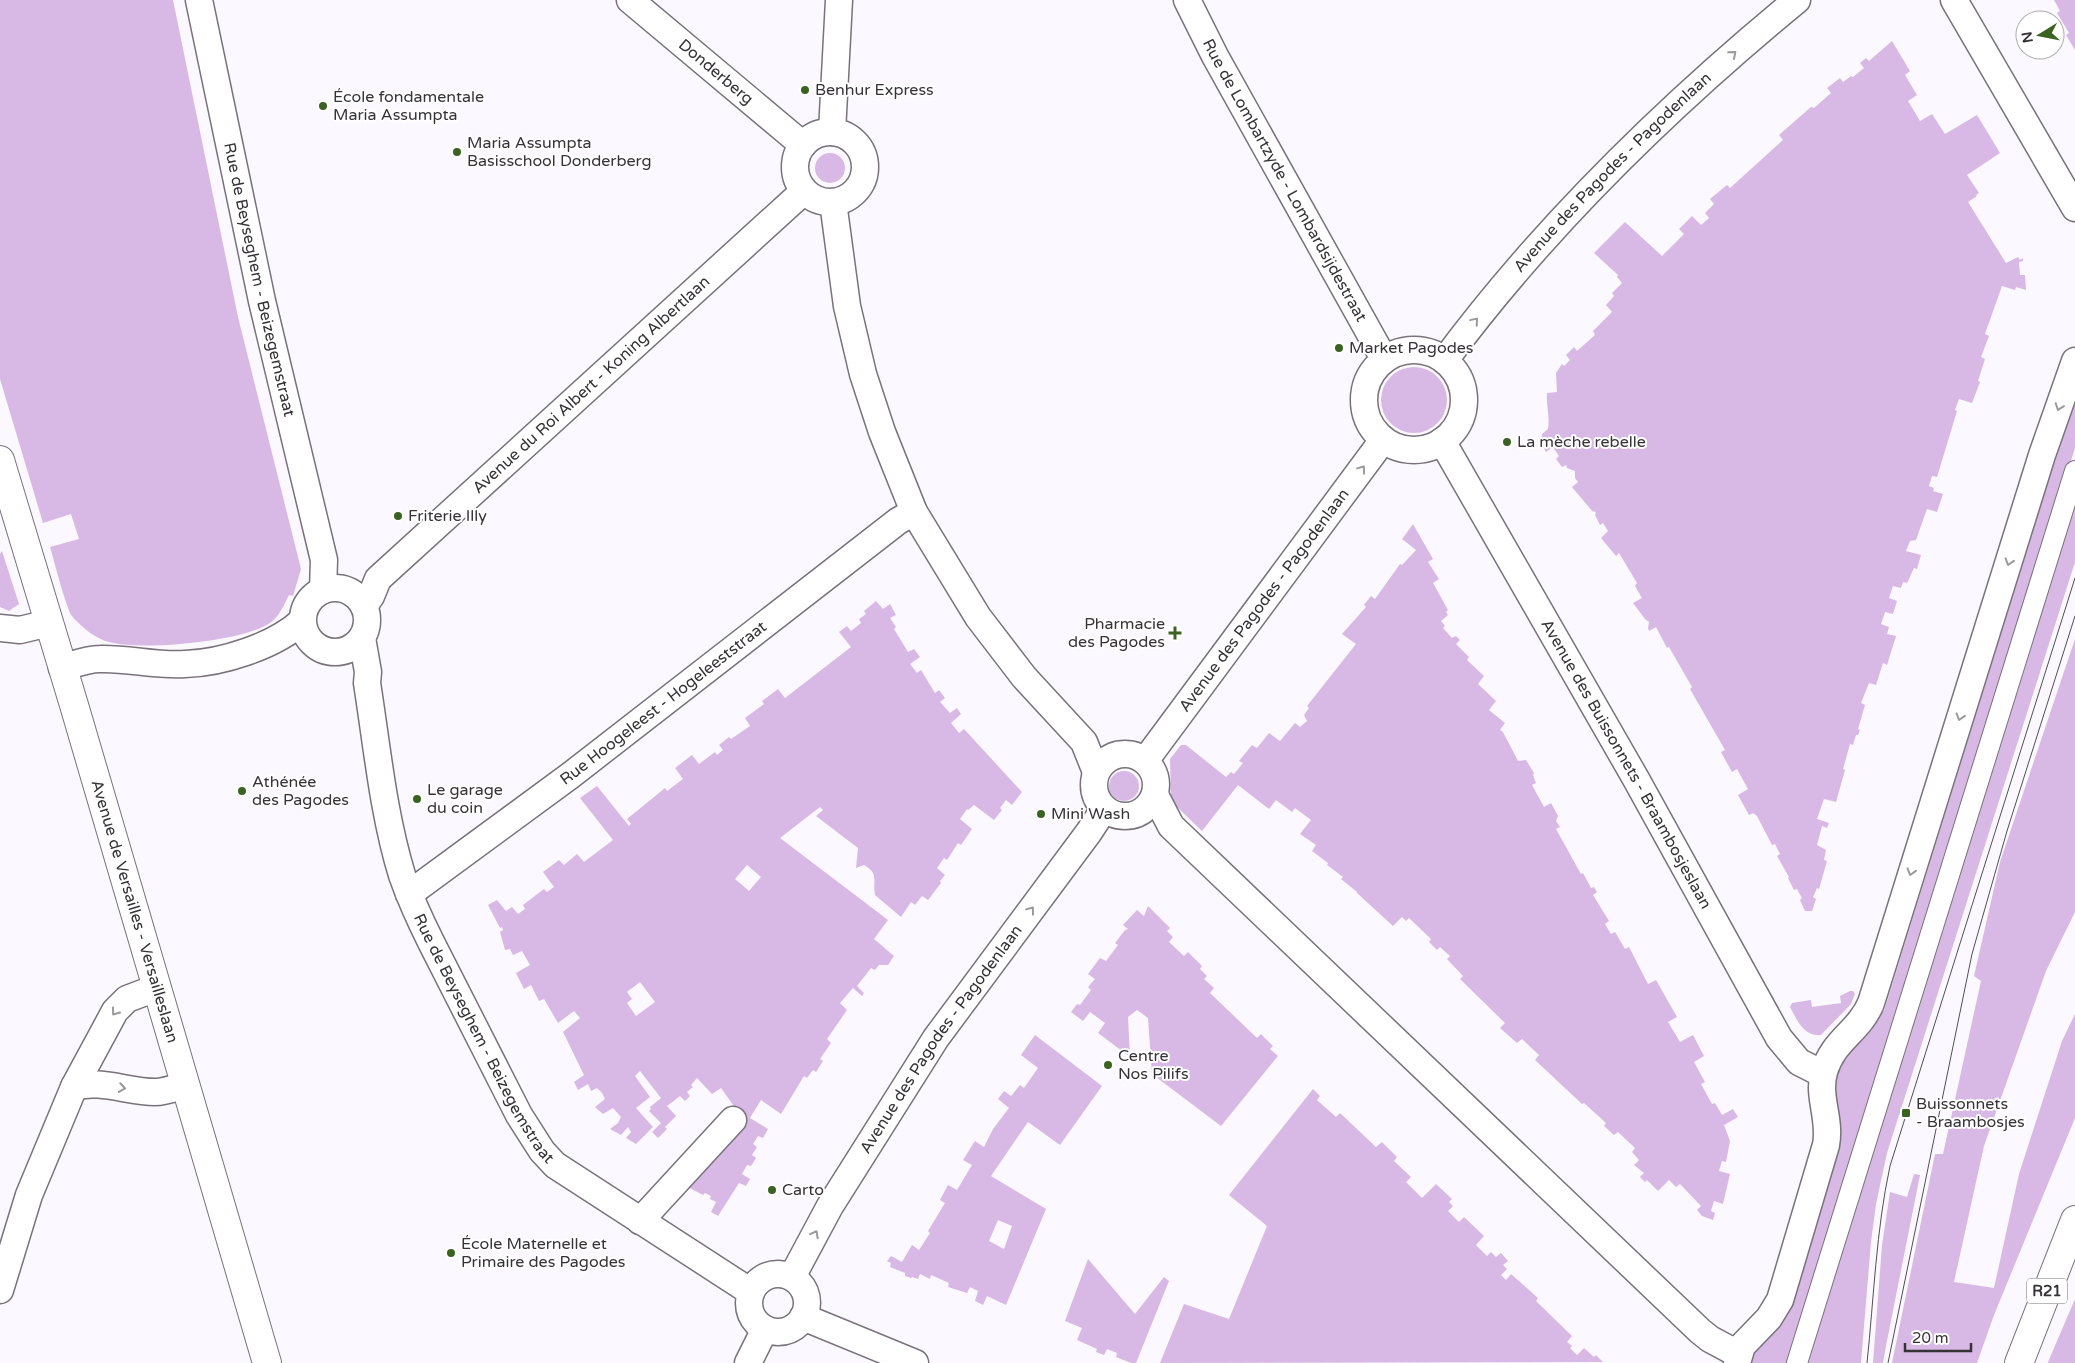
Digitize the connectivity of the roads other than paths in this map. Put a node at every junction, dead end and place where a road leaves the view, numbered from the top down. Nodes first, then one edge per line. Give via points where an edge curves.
1 (199, 0) edge
2 (630, 0) edge
3 (839, 0) edge
4 (1187, 0) edge
5 (1797, 0) edge
6 (1954, 0) edge
7 (832, 132) junction
8 (803, 145) junction
9 (804, 191) junction
10 (834, 202) junction
11 (2075, 208) edge
12 (1384, 359) junction
13 (1445, 360) junction
14 (2075, 361) edge
15 (1383, 440) junction
16 (1442, 442) junction
17 (0, 460) edge
18 (2075, 471) edge
19 (914, 512) junction
20 (344, 594) junction
21 (49, 623) junction
22 (0, 628) edge
23 (307, 632) junction
24 (354, 645) junction
25 (62, 668) junction
26 (1145, 761) junction
27 (1105, 764) junction
28 (1155, 795) junction
29 (1104, 809) junction
30 (1138, 814) junction
31 (1171, 826) junction
32 (409, 894) junction
33 (156, 988) junction
34 (1823, 1074) junction
35 (185, 1085) junction
36 (74, 1088) junction
37 (734, 1120) dead end
38 (2075, 1220) edge
39 (640, 1221) junction
40 (792, 1277) junction
41 (0, 1290) edge
42 (751, 1292) junction
43 (803, 1317) junction
44 (765, 1329) junction
45 (1738, 1358) edge
46 (267, 1363) edge
47 (748, 1363) edge
48 (915, 1363) edge
49 (1797, 1363) edge
50 (2019, 1363) edge

1 - 20 street, Rue de Beyseghem - Beizegemstraat via 266,320 324,560
2 - 8 street, Donderberg
3 - 7 street
4 - 12 street, Rue de Lombartzyde - Lombardsijdestraat
13 -> 5 street, Avenue des Pagodes - Pagodenlaan via 1538,245 1629,149 1695,87
6 - 11 street
7 - 8 street via 819,134
7 - 10 street via 842,134 855,143 864,156 866,167 860,187 848,197
8 - 9 street via 798,154 796,173
9 - 10 street via 817,200
9 - 20 street, Avenue du Roi Albert - Koning Albertlaan via 378,579 371,596
10 - 19 street via 847,306 863,374
12 - 13 street via 1395,353 1421,350
12 - 15 street via 1369,377 1364,399 1369,422
13 - 16 street via 1461,381 1464,395 1460,421
14 -> 34 street via 2042,455 1870,1002 1859,1024 1834,1049
15 - 16 street via 1412,450
26 -> 15 street, Avenue des Pagodes - Pagodenlaan
16 - 34 street, Avenue des Buissonnets - Braambosjeslaan via 1636,779 1778,1038 1799,1062
17 - 21 street, Avenue de Versailles - Versailleslaan
18 - 49 street
19 - 27 street via 984,624 1024,677
19 - 32 street, Rue Hoogeleest - Hogeleeststraat
20 - 23 street via 310,599 303,613
20 - 24 street, Rue de Beyseghem - Beizegemstraat via 367,616 367,627
21 - 22 street via 20,630
21 - 25 street, Avenue de Versailles - Versailleslaan
23 - 24 street via 327,652
23 - 25 street via 297,641 274,641 194,664 98,659
24 - 32 street, Rue de Beyseghem - Beizegemstraat via 367,683 391,830
25 - 33 street, Avenue de Versailles - Versailleslaan
26 - 27 street via 1130,754
26 - 28 street via 1154,772
27 - 29 street via 1094,788 1095,796
28 - 30 street via 1146,810
28 - 31 street
29 - 30 street via 1126,817
40 -> 29 street, Avenue des Pagodes - Pagodenlaan via 835,1197 936,1038
30 - 31 street
31 - 45 street via 1700,1331
32 - 39 street, Rue de Beyseghem - Beizegemstraat via 519,1115 542,1151 570,1177
33 - 35 street, Avenue de Versailles - Versailleslaan
33 -> 36 street via 127,999 115,1011
34 - 45 street via 1822,1099 1828,1133 1792,1261 1780,1300 1742,1346
36 -> 35 street via 103,1085 153,1092
35 - 46 street, Avenue de Versailles - Versailleslaan
36 - 41 street via 29,1195
37 - 39 street
38 - 50 street, R21
39 - 42 street, Rue de Beyseghem - Beizegemstraat
40 - 42 street via 783,1274 764,1277
40 - 43 street via 806,1295
42 - 44 street via 751,1313
43 - 44 street via 793,1328
43 - 48 street
44 - 47 street

